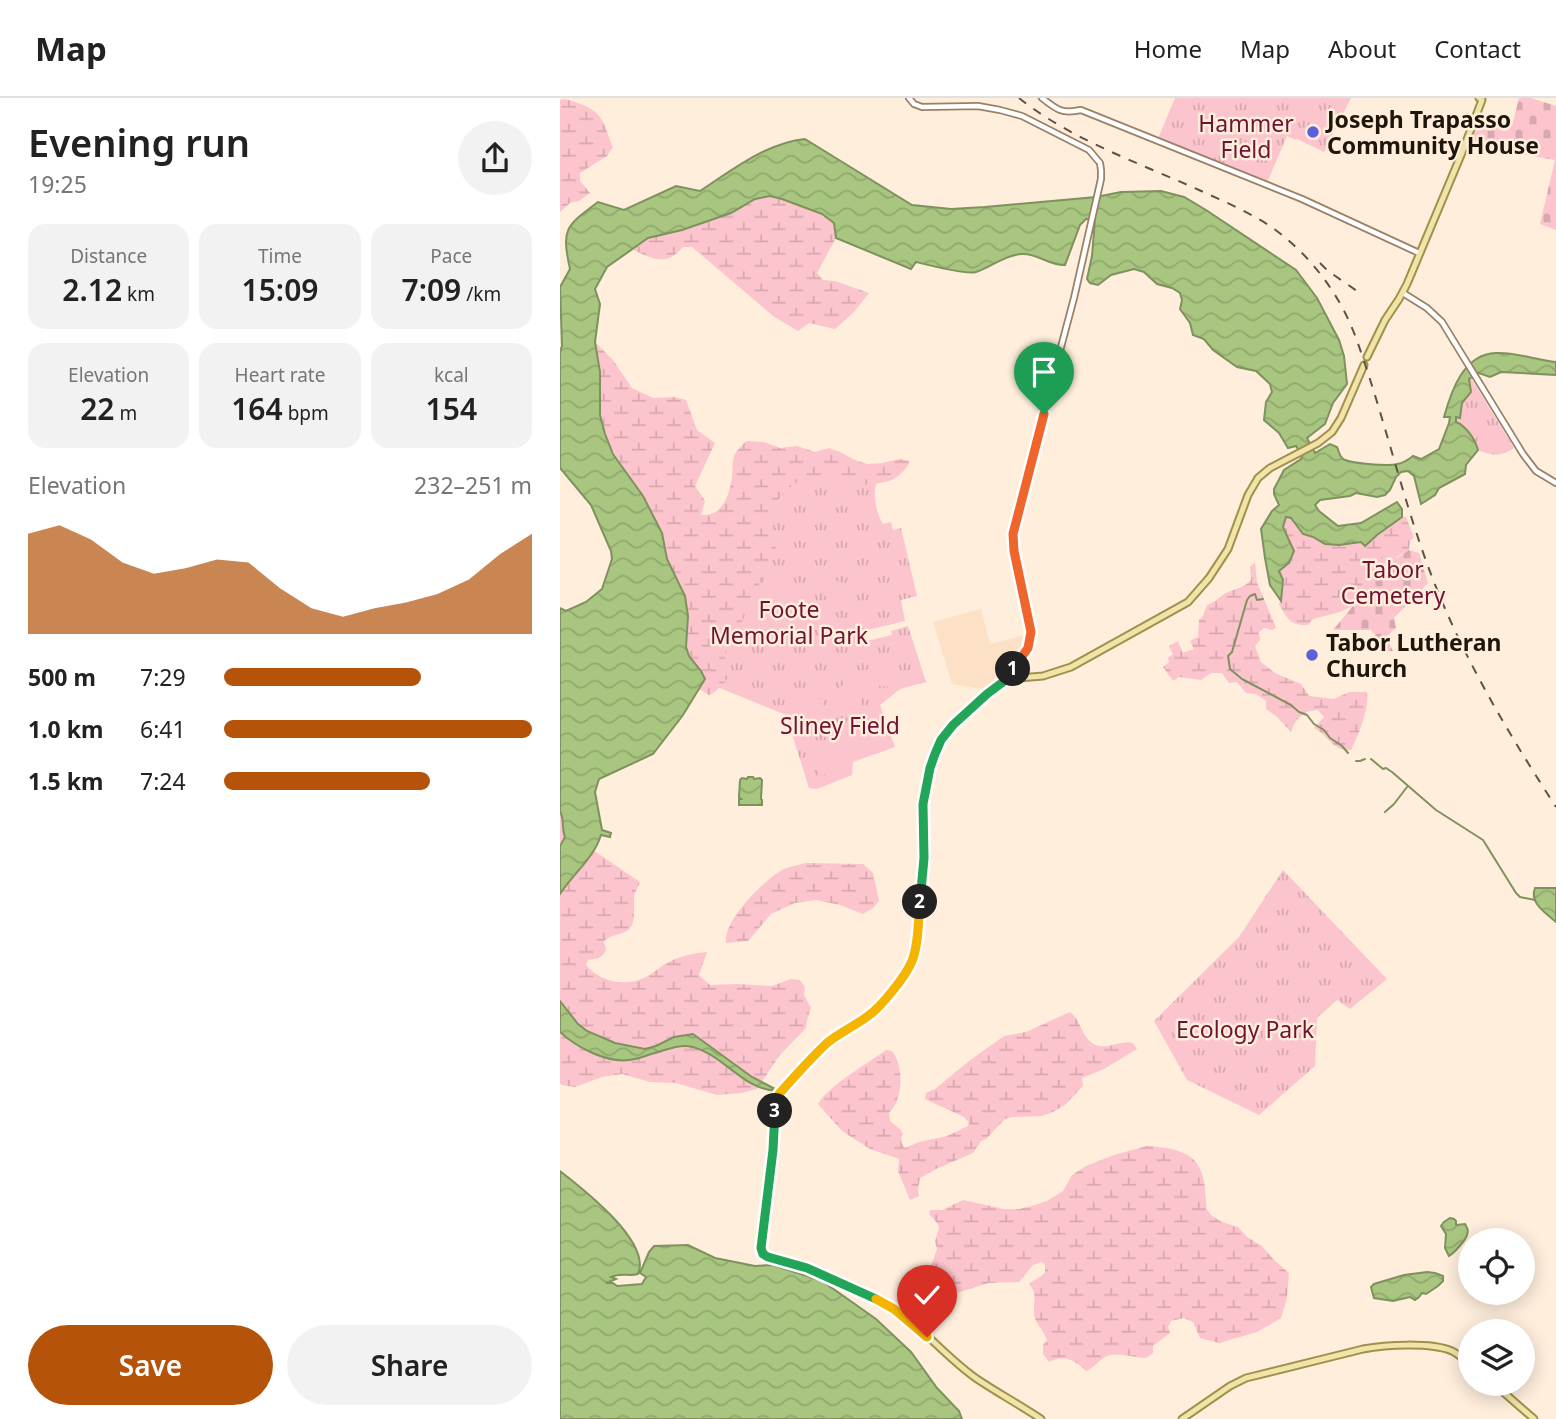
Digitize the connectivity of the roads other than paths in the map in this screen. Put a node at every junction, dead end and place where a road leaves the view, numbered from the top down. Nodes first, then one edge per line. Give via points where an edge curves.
1 (909, 98) edge
2 (1042, 98) edge
3 (1481, 99) edge
4 (1419, 253) junction
5 (1403, 293) junction
6 (1367, 358) dead end
7 (1364, 365) dead end
8 (1556, 483) edge
9 (1007, 679) junction
10 (1458, 1355) edge
11 (1508, 1396) edge
12 (1041, 1419) edge
13 (1182, 1419) edge
14 (1534, 1419) edge

1 - 9 street via 922,107 983,107 1036,122 1085,147 1101,170 1074,298 1013,528 1031,637
2 - 4 street via 1060,111 1081,110 1302,199
3 - 4 main road
4 - 5 main road
5 - 6 main road
5 - 8 street via 1442,322 1523,454 1536,471
7 - 9 main road via 1332,432 1265,471 1255,482 1228,549 1188,602 1070,668
9 - 12 main road via 953,725 941,740 930,768 923,804 924,858 917,930 905,974 875,1010 828,1042 776,1101 761,1248 768,1257 807,1268 894,1309 949,1358
10 - 13 main road via 1443,1348 1377,1346 1246,1378
11 - 14 main road

